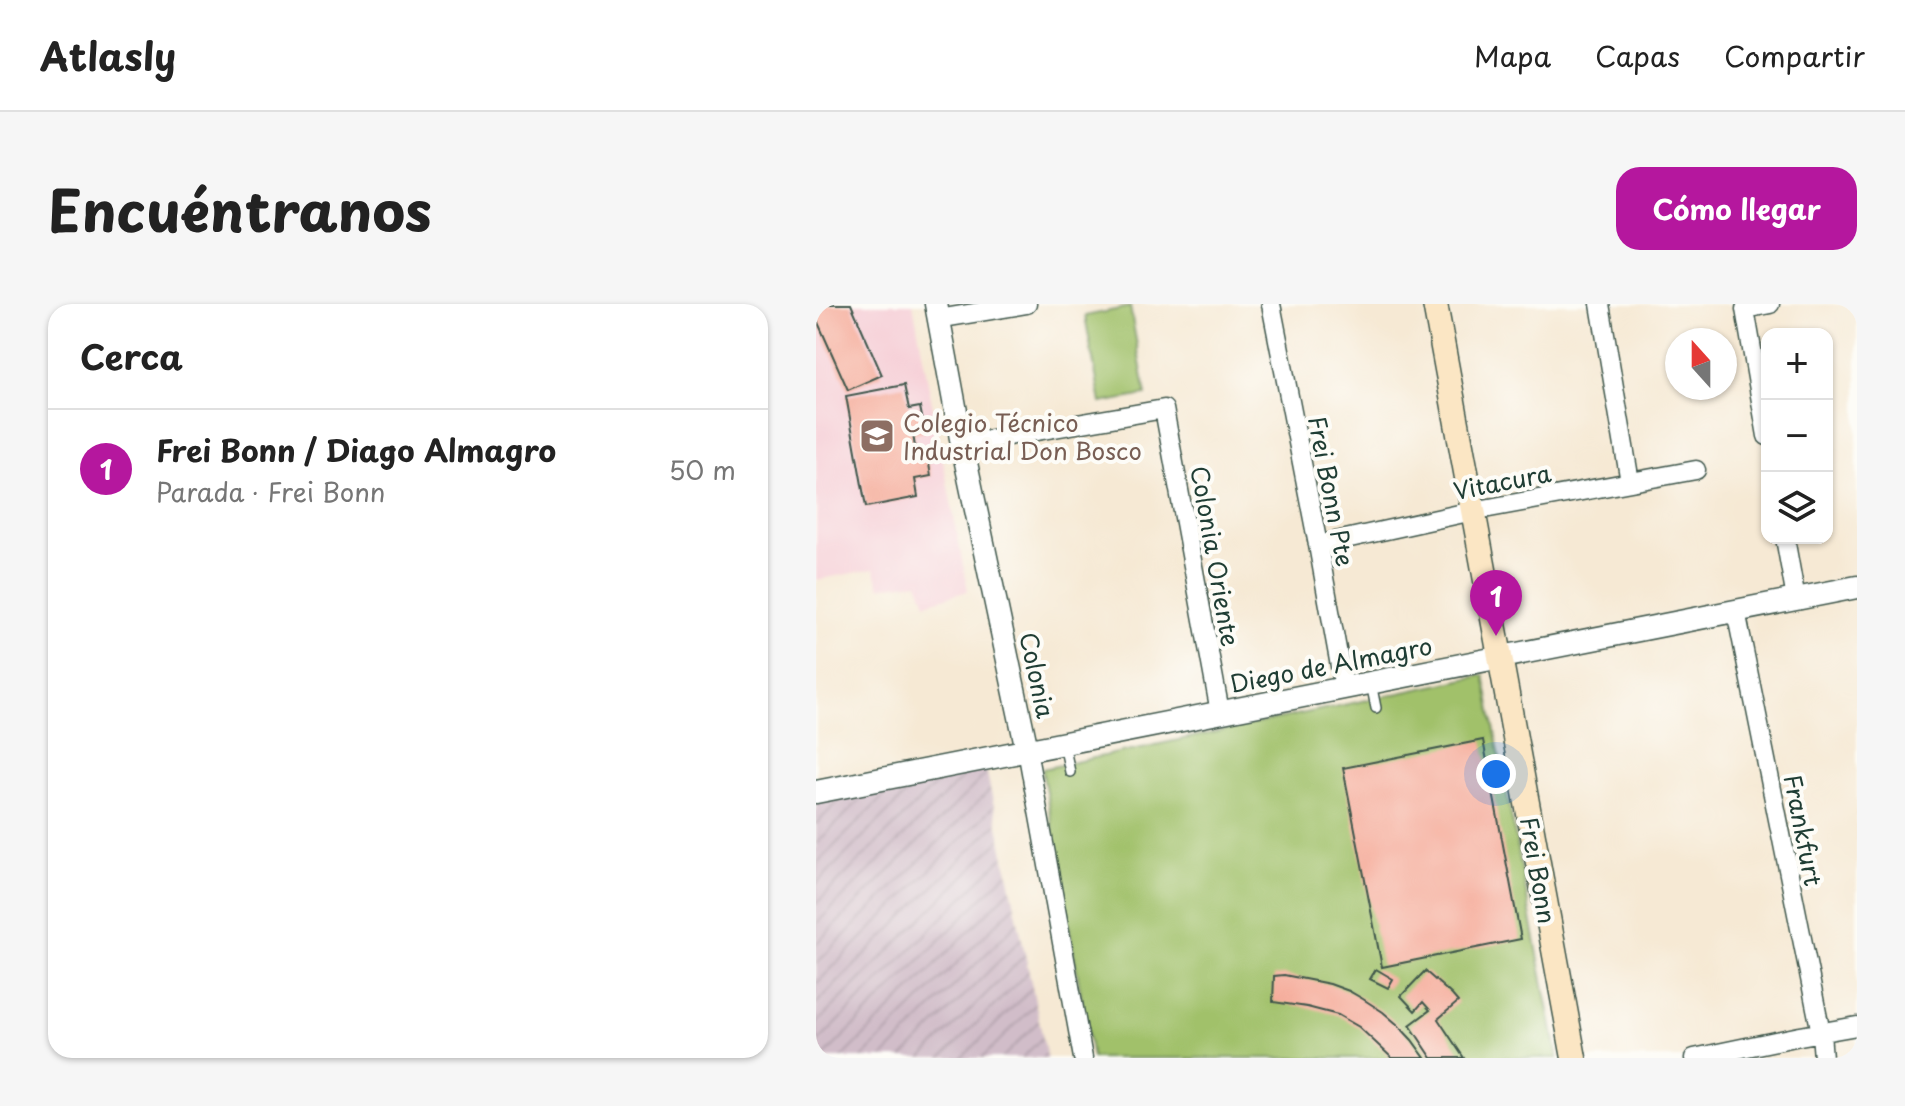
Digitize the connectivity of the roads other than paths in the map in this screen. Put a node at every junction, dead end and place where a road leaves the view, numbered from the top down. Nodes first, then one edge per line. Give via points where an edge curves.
1 (1027, 304) edge
2 (1271, 304) edge
3 (1435, 304) edge
4 (1600, 304) edge
5 (1770, 304) edge
6 (937, 312) edge
7 (1761, 401) edge
8 (962, 444) junction
9 (1696, 470) dead end
10 (1630, 482) junction
11 (1473, 511) junction
12 (1786, 544) edge
13 (1318, 545) junction
14 (1857, 587) edge
15 (1796, 599) junction
16 (1736, 611) junction
17 (1500, 657) junction
18 (1371, 683) junction
19 (1344, 688) junction
20 (1376, 708) dead end
21 (1220, 712) junction
22 (1064, 743) junction
23 (1027, 750) junction
24 (1070, 772) dead end
25 (816, 792) edge
26 (1857, 1026) edge
27 (1821, 1033) junction
28 (1083, 1058) edge
29 (1574, 1058) edge
30 (1694, 1058) edge
31 (1823, 1058) edge

1 - 6 street
2 - 13 street, Frei Bonn Pte
3 - 11 main road, Frei Bonn
4 - 10 street
5 - 7 street via 1745,309
6 - 8 street, Colonia
8 - 21 street, Colonia Oriente via 1164,409
8 - 23 street, Colonia
9 - 10 street, Vitacura
10 - 11 street, Vitacura
11 - 13 street, Vitacura
11 - 17 main road, Frei Bonn
12 - 15 street
13 - 19 street, Frei Bonn Pte
14 - 15 street, Diego de Almagro
15 - 16 street, Diego de Almagro
16 - 17 street, Diego de Almagro
16 - 27 street, Frankfurt
17 - 18 street, Diego de Almagro
17 - 29 main road, Frei Bonn
18 - 19 street, Diego de Almagro
18 - 20 lane
19 - 21 street, Diego de Almagro
21 - 22 street, Diego de Almagro
22 - 23 street, Diego de Almagro
22 - 24 lane
23 - 25 street, Diego de Almagro
23 - 28 street, Colonia
26 - 27 street
27 - 30 street
27 - 31 street, Frankfurt

